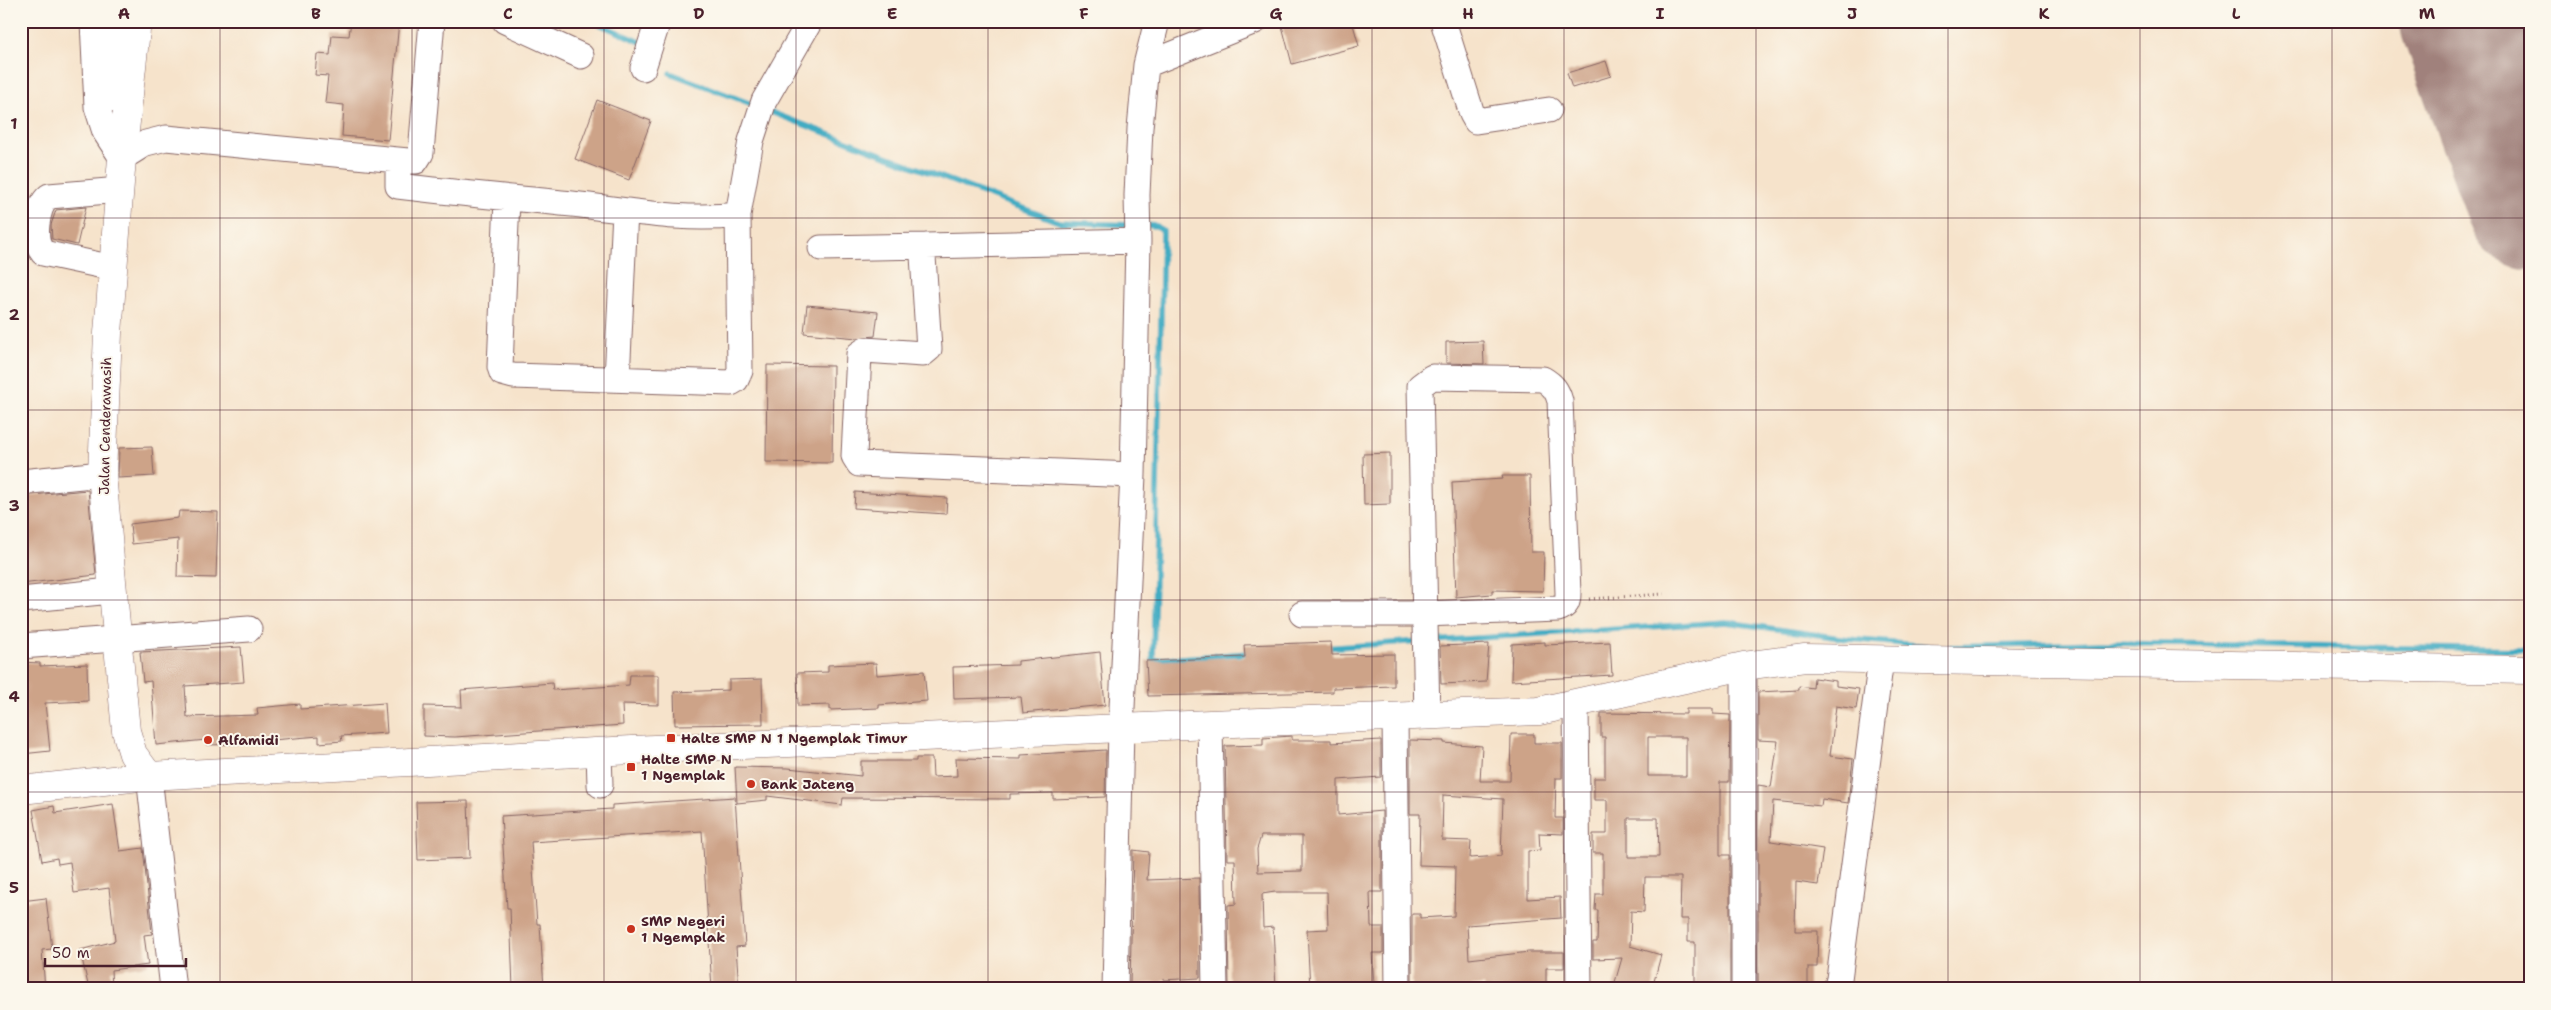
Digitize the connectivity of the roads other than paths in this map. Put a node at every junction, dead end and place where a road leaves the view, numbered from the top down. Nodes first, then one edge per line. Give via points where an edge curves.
1 (93, 21) edge
2 (115, 21) edge
3 (137, 21) edge
4 (432, 21) edge
5 (504, 21) edge
6 (658, 21) edge
7 (810, 21) edge
8 (1157, 21) edge
9 (1255, 21) edge
10 (1443, 21) edge
11 (581, 56) dead end
12 (1146, 65) junction
13 (643, 68) dead end
14 (1549, 110) dead end
15 (122, 158) junction
16 (398, 160) junction
17 (120, 190) junction
18 (507, 198) junction
19 (625, 211) junction
20 (738, 215) junction
21 (1137, 218) junction
22 (926, 246) junction
23 (821, 248) dead end
24 (113, 268) junction
25 (617, 379) junction
26 (102, 474) junction
27 (1133, 475) junction
28 (21, 482) edge
29 (111, 591) junction
30 (21, 600) edge
31 (1302, 614) dead end
32 (1424, 625) junction
33 (249, 629) dead end
34 (117, 640) junction
35 (21, 646) edge
36 (1881, 659) junction
37 (1744, 666) junction
38 (2530, 670) edge
39 (1576, 705) junction
40 (1428, 716) junction
41 (1395, 717) junction
42 (1210, 724) junction
43 (1121, 729) junction
44 (599, 752) junction
45 (149, 776) junction
46 (600, 785) dead end
47 (21, 790) edge
48 (170, 957) junction
49 (173, 989) edge
50 (192, 989) edge
51 (1115, 989) edge
52 (1214, 989) edge
53 (1398, 989) edge
54 (1579, 989) edge
55 (1744, 989) edge
56 (1836, 989) edge

1 - 15 street via 97,108 105,132
2 - 15 main road via 113,63
3 - 15 main road
4 - 16 street via 421,153 416,161
5 - 11 street
6 - 13 street
7 - 20 street via 767,95 752,141
8 - 12 street
9 - 12 street
10 - 14 street via 1476,120
12 - 21 street
15 - 16 street via 146,143 166,138
15 - 17 main road, Jalan Cenderawasih
16 - 18 street via 398,186
17 - 24 main road, Jalan Cenderawasih
17 - 24 street via 49,196 41,208 36,236 43,253
18 - 19 street
18 - 25 street via 502,373
19 - 20 street via 695,219
19 - 25 street
20 - 25 street via 740,371 736,380 731,383
21 - 22 street
21 - 27 street
22 - 23 street
22 - 27 street via 930,349 923,354 866,350 859,354 854,456 857,463
24 - 26 main road, Jalan Cenderawasih via 103,406
26 - 28 street
26 - 29 main road, Jalan Cenderawasih
27 - 43 street
29 - 30 street
29 - 34 main road, Jalan Cenderawasih
31 - 32 street
32 - 32 street via 1421,383 1432,377 1543,380 1558,392 1568,599 1558,609
32 - 40 street
33 - 34 street
34 - 35 street
34 - 45 main road, Jalan Cenderawasih via 128,743
36 - 37 main road via 1805,658
36 - 38 main road
36 - 56 street
37 - 39 main road
37 - 55 street
39 - 40 main road via 1539,711
39 - 54 street
40 - 41 main road
41 - 42 main road
41 - 53 street
42 - 43 main road
42 - 52 street
43 - 44 main road
43 - 51 street
44 - 45 main road
44 - 46 street
45 - 47 main road
45 - 48 street
48 - 49 street
48 - 50 street

